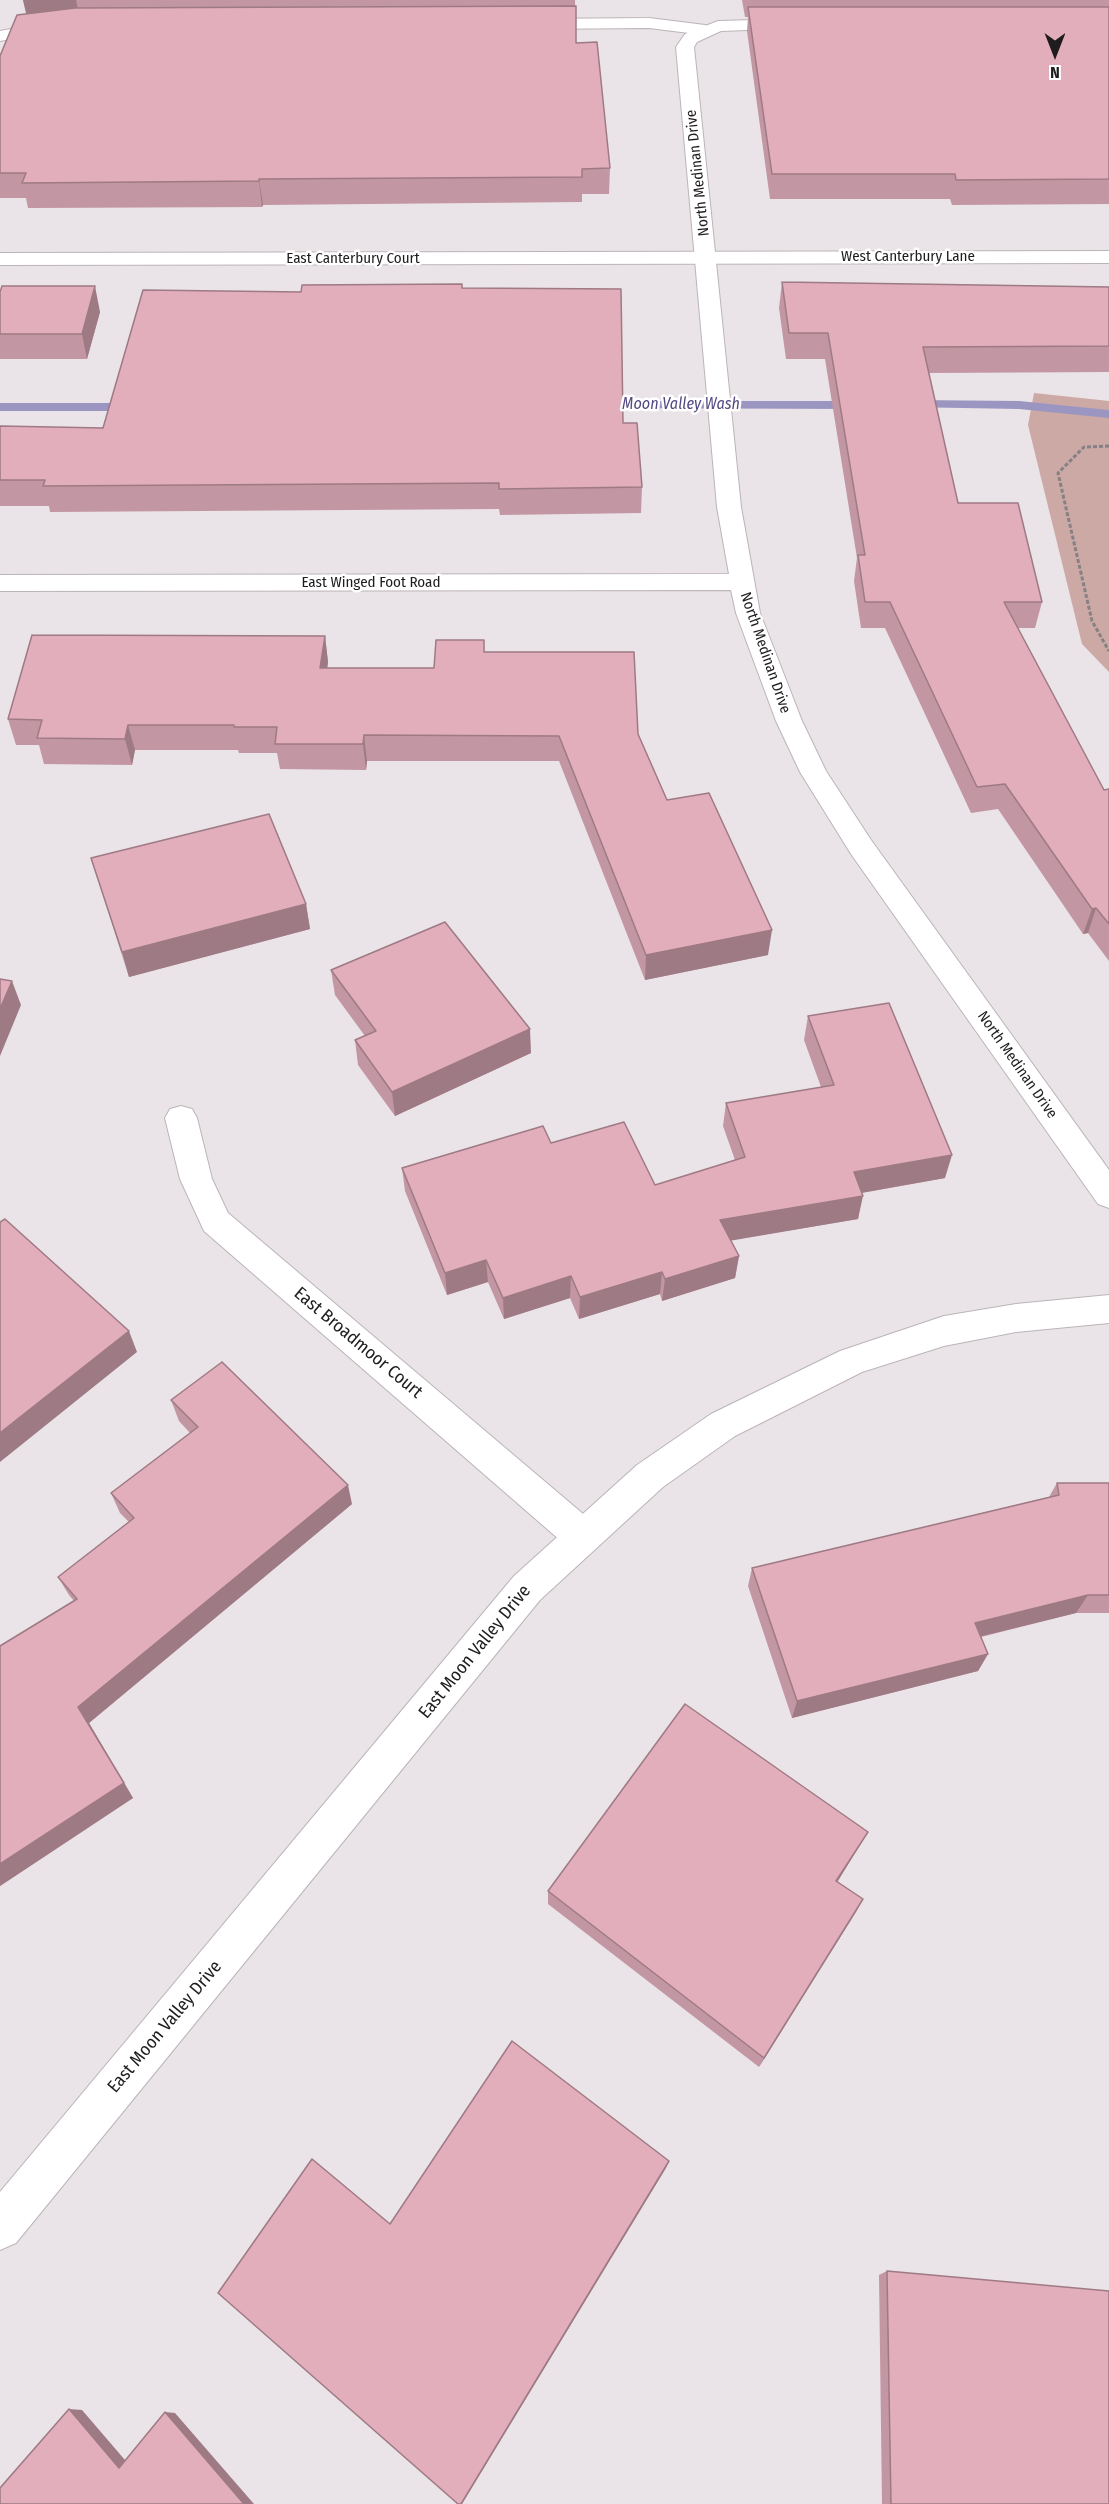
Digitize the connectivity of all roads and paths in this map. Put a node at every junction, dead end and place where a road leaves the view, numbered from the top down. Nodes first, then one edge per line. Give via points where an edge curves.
1 (682, 10) dead end
2 (519, 24) edge
3 (807, 24) edge
4 (72, 25) edge
5 (705, 30) junction
6 (0, 36) edge
7 (1109, 257) edge
8 (707, 258) junction
9 (0, 259) edge
10 (1109, 446) edge
11 (741, 582) junction
12 (0, 583) edge
13 (1109, 651) edge
14 (181, 1118) dead end
15 (1109, 1195) edge
16 (1109, 1309) edge
17 (582, 1536) junction
18 (0, 2227) edge

1 - 5 street
2 - 5 street via 649,24
3 - 5 street via 736,24
4 - 6 street
5 - 8 street, North Medinan Drive via 685,47 685,61
7 - 8 street, West Canterbury Lane
8 - 9 street, East Canterbury Court
8 - 11 street, North Medinan Drive via 729,507
10 - 13 path via 1084,447 1058,473 1092,621
11 - 12 street, East Winged Foot Road
11 - 15 street, North Medinan Drive via 767,669 813,772 861,847
14 - 17 street, East Broadmoor Court via 196,1179 216,1222
16 - 17 street, East Moon Valley Drive via 1016,1318 944,1331 852,1361 723,1425 650,1476
17 - 18 street, East Moon Valley Drive via 527,1587

